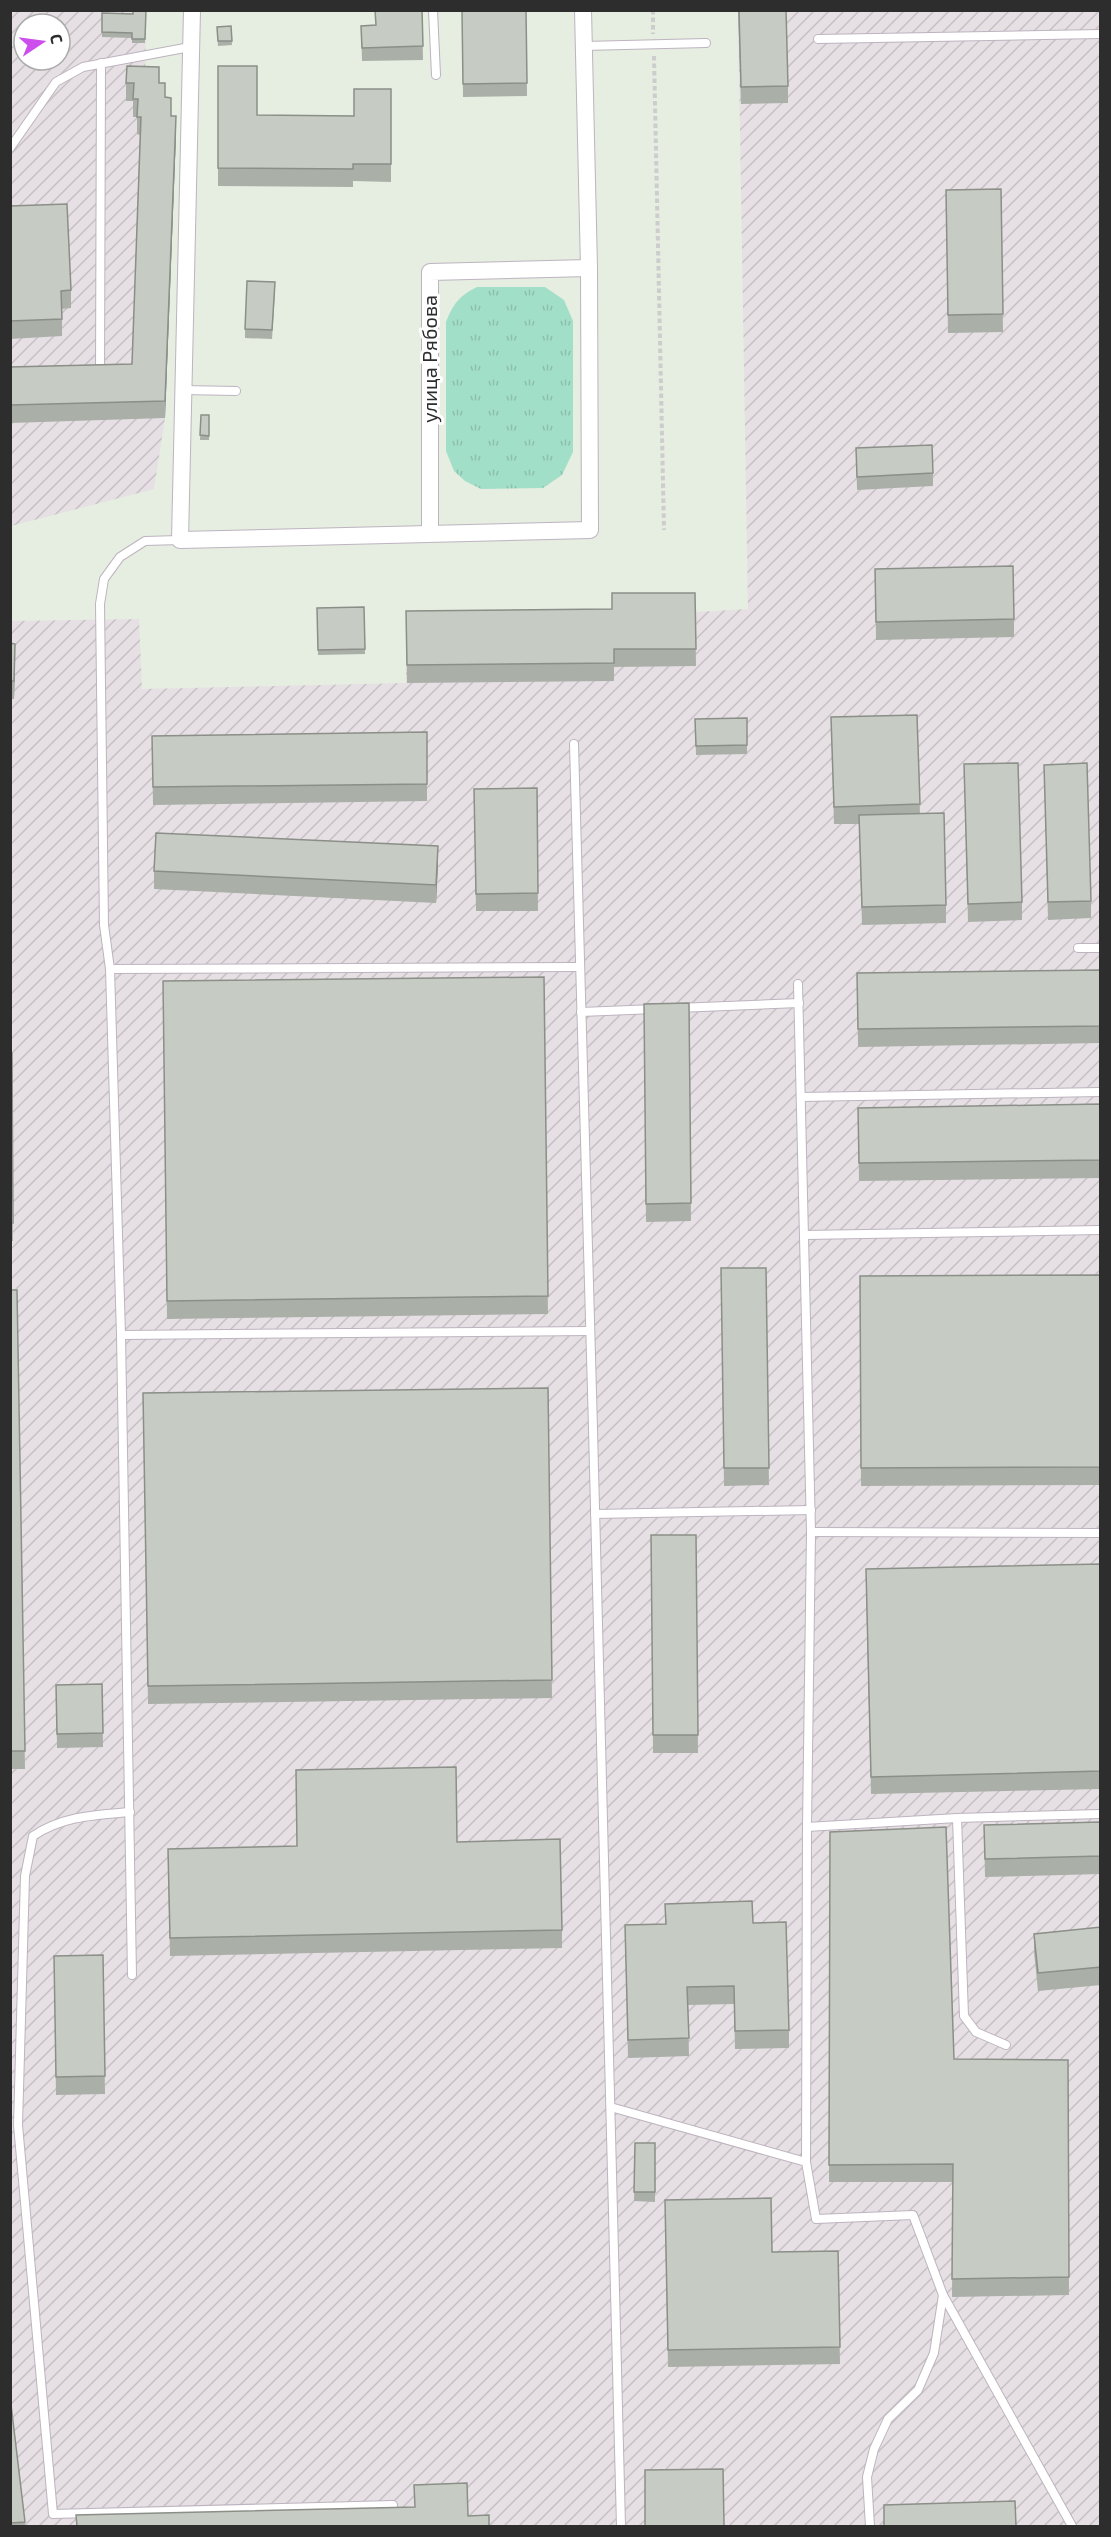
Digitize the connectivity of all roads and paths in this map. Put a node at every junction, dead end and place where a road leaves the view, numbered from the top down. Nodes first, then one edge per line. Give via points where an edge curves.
1 (192, 10) edge
2 (433, 10) edge
3 (583, 10) edge
4 (653, 10) edge
5 (1101, 34) edge
6 (818, 39) dead end
7 (706, 43) dead end
8 (654, 45) junction
9 (584, 46) junction
10 (190, 47) junction
11 (100, 63) junction
12 (436, 75) dead end
13 (10, 148) edge
14 (589, 268) junction
15 (88, 376) edge
16 (183, 390) junction
17 (236, 391) dead end
18 (664, 530) dead end
19 (430, 533) junction
20 (180, 540) junction
21 (574, 744) dead end
22 (1078, 948) dead end
23 (1101, 948) edge
24 (580, 967) junction
25 (110, 969) junction
26 (798, 984) dead end
27 (799, 1003) junction
28 (661, 1008) edge
29 (673, 1008) edge
30 (581, 1012) junction
31 (1101, 1092) edge
32 (801, 1097) junction
33 (1101, 1230) edge
34 (804, 1235) junction
35 (589, 1330) junction
36 (121, 1335) junction
37 (810, 1510) junction
38 (595, 1514) junction
39 (811, 1532) junction
40 (1101, 1533) edge
41 (129, 1812) junction
42 (1101, 1814) edge
43 (957, 1818) junction
44 (807, 1827) junction
45 (132, 1976) dead end
46 (1006, 2045) dead end
47 (614, 2108) junction
48 (806, 2162) junction
49 (943, 2295) junction
50 (393, 2505) edge
51 (621, 2526) edge
52 (870, 2526) edge
53 (1072, 2526) edge

1 - 10 street
2 - 12 lane
3 - 9 street
4 - 8 path
5 - 6 lane
7 - 8 lane
8 - 9 lane
8 - 18 path
9 - 14 street
10 - 11 lane
10 - 16 street
11 - 13 lane via 83,67 56,82
11 - 15 lane via 100,376
14 - 19 street, улица Рябова via 430,272
14 - 19 street via 590,530
16 - 17 lane
16 - 20 street
19 - 20 street
20 - 25 lane via 145,541 120,557 104,579 100,604 104,925
21 - 24 lane
22 - 23 lane
24 - 25 lane
24 - 30 lane
25 - 36 lane
26 - 27 lane
27 - 29 lane
27 - 32 lane
28 - 30 lane
30 - 35 lane
31 - 32 lane
32 - 34 lane
33 - 34 lane
34 - 37 lane
35 - 36 lane
35 - 38 lane
36 - 41 lane
37 - 38 lane
37 - 39 lane
38 - 47 lane
39 - 40 lane
39 - 44 lane
41 - 45 lane
41 - 50 lane via 81,1816 50,1824 33,1836 25,1876 18,2125 53,2514
42 - 43 lane
43 - 44 lane
43 - 46 lane via 964,2016 976,2032
44 - 48 lane
47 - 48 lane
47 - 51 lane
48 - 49 lane via 816,2219 913,2215
49 - 52 lane via 934,2353 918,2390 888,2419 874,2449 867,2477
49 - 53 lane

